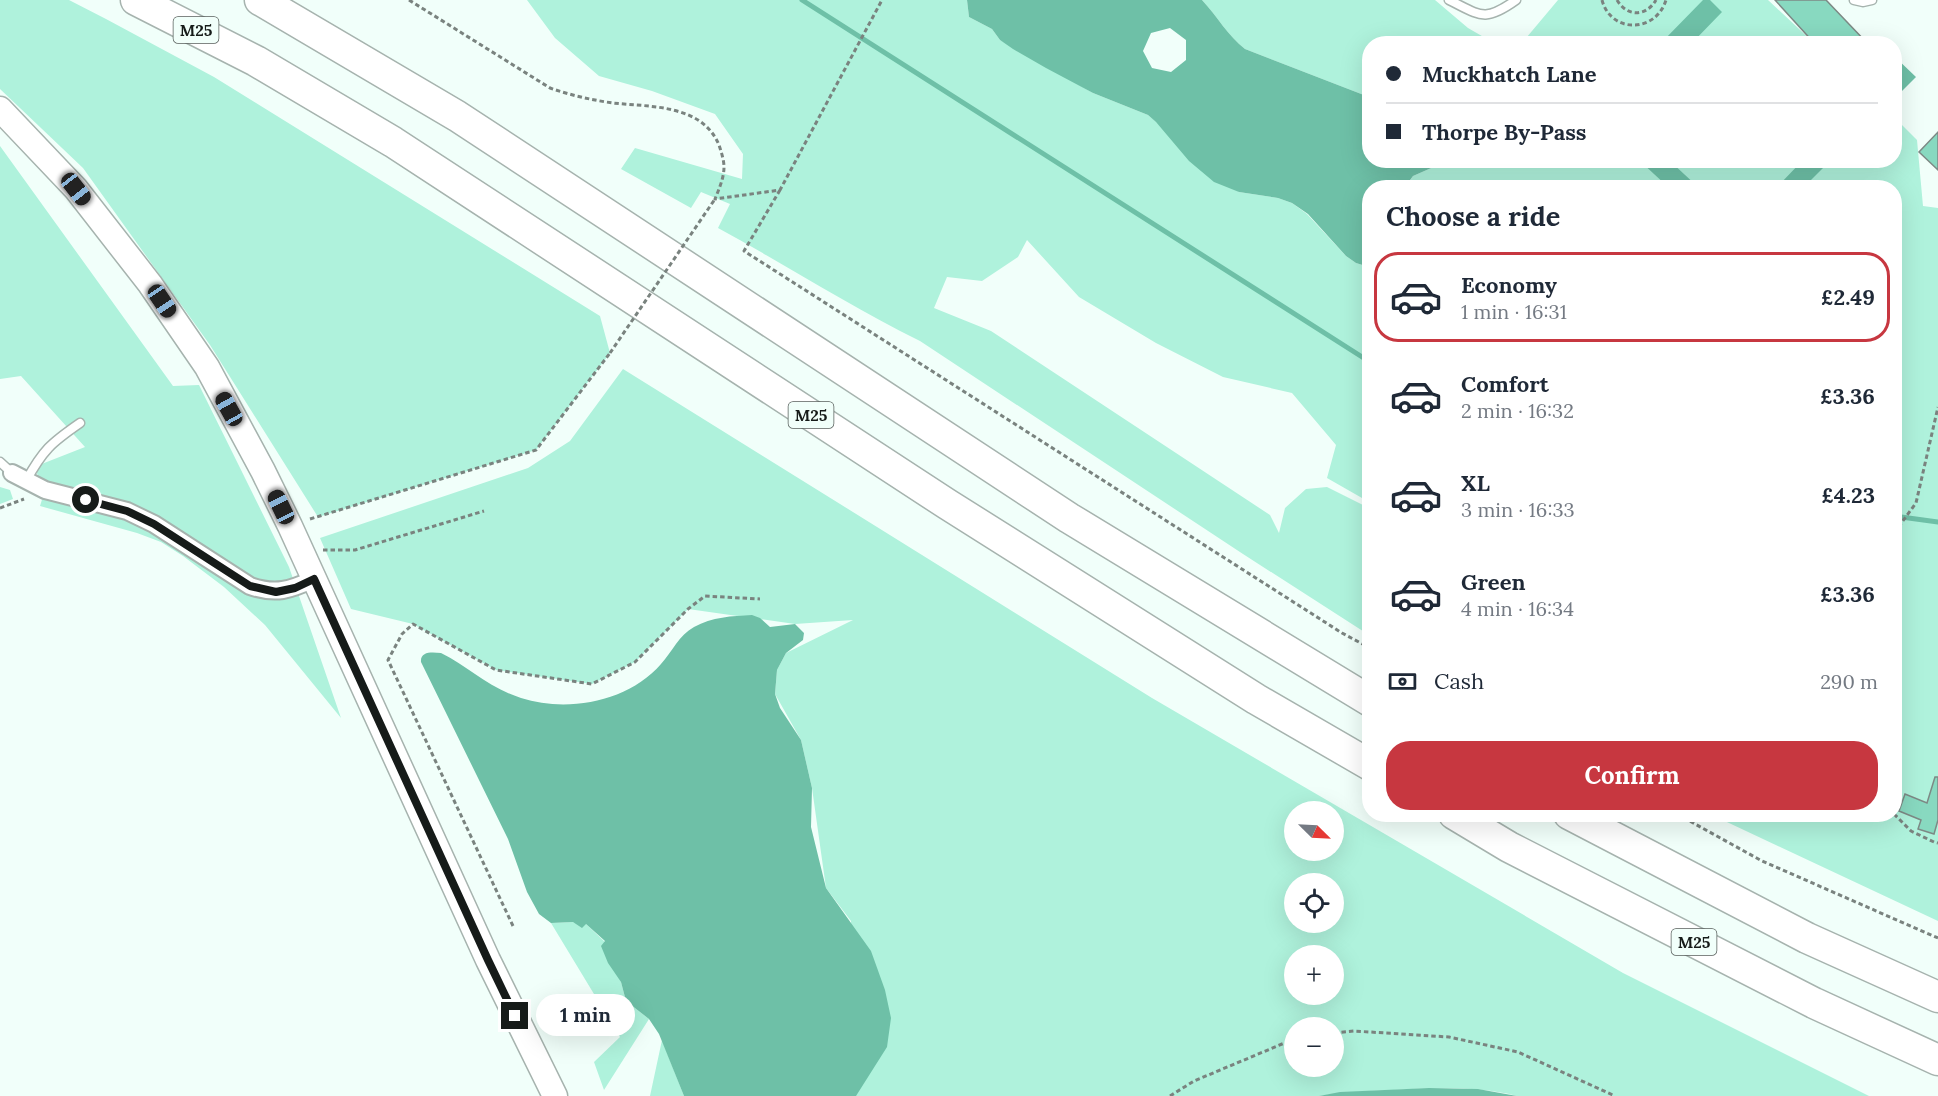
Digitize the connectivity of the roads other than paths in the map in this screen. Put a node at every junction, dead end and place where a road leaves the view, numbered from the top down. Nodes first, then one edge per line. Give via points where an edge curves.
1 (136, 0) edge
2 (260, 0) edge
3 (1449, 0) edge
4 (1516, 0) edge
5 (1854, 0) edge
6 (1872, 0) edge
7 (0, 109) edge
8 (80, 423) dead end
9 (12, 472) edge
10 (314, 579) junction
11 (1362, 697) edge
12 (1362, 760) edge
13 (1467, 822) edge
14 (1584, 822) edge
15 (1938, 997) edge
16 (1938, 1060) edge
17 (555, 1096) edge

1 - 12 highway, M25 via 256,61 393,142 947,504 1256,699
2 - 11 highway via 457,116 1069,518
3 - 4 lane via 1480,15 1500,11
5 - 6 lane
7 - 10 main road via 76,189 150,284 207,367 263,471
8 - 9 lane via 52,442 39,459
9 - 10 street via 45,490 127,511 256,588 276,592
10 - 17 main road via 488,960
13 - 16 highway, M25 via 1814,1003
14 - 15 highway via 1807,938

